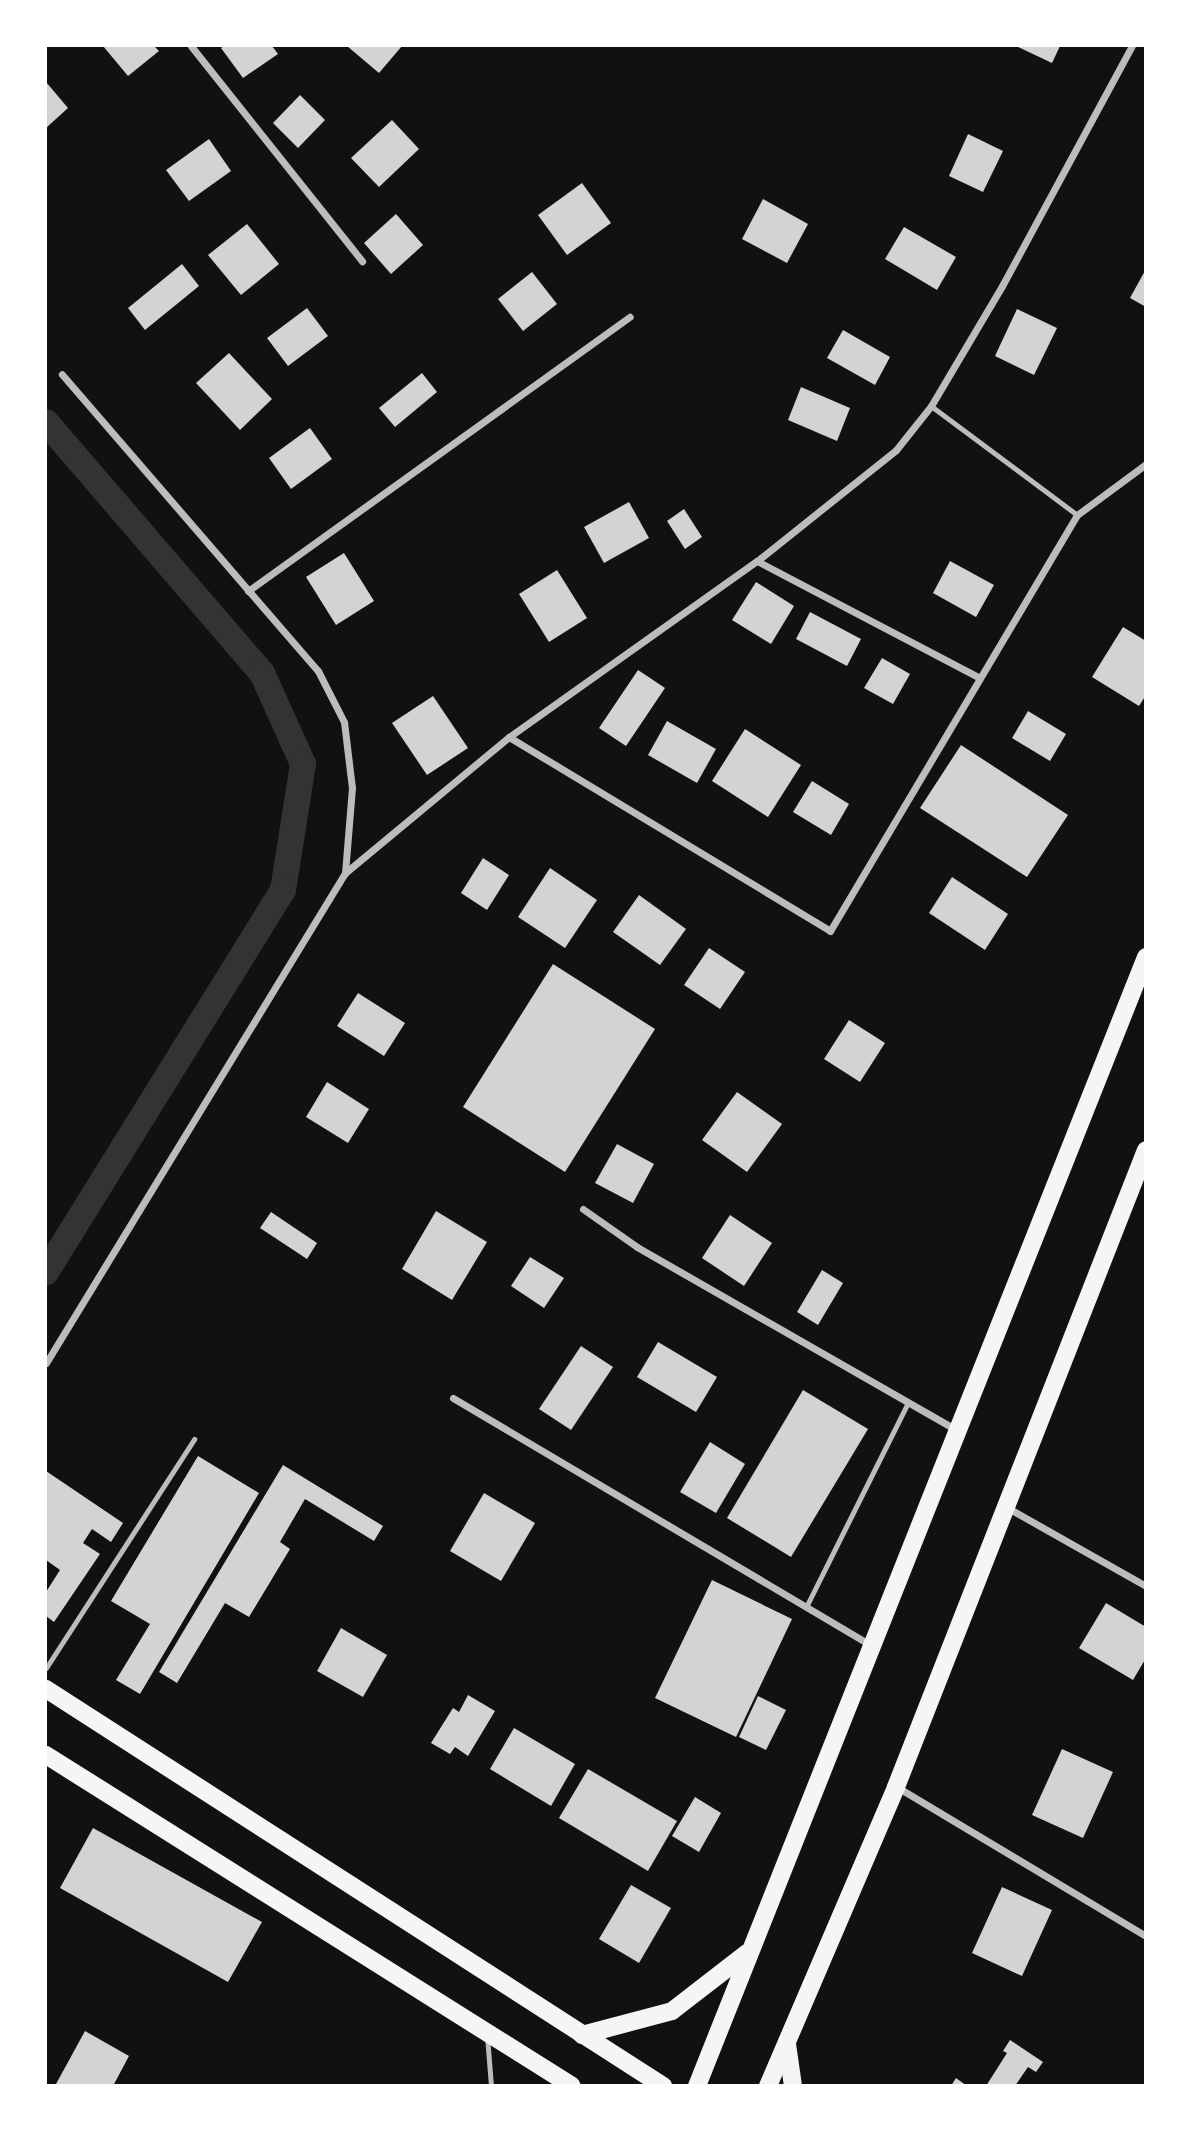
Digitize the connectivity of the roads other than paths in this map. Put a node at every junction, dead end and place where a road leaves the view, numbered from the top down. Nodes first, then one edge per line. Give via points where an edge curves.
1 (191, 46) edge
2 (1132, 46) edge
3 (362, 261) dead end
4 (631, 317) dead end
5 (62, 374) dead end
6 (931, 406) junction
7 (1146, 464) edge
8 (1077, 515) junction
9 (757, 561) junction
10 (248, 591) junction
11 (978, 677) junction
12 (509, 737) junction
13 (345, 873) junction
14 (1146, 957) edge
15 (1146, 1150) edge
16 (583, 1209) dead end
17 (46, 1363) edge
18 (453, 1398) dead end
19 (908, 1402) junction
20 (960, 1432) junction
21 (194, 1439) dead end
22 (1008, 1508) junction
23 (1146, 1586) edge
24 (806, 1607) junction
25 (872, 1646) junction
26 (46, 1668) edge
27 (46, 1689) edge
28 (46, 1755) edge
29 (896, 1787) junction
30 (1146, 1936) edge
31 (752, 1948) junction
32 (487, 2033) junction
33 (582, 2035) junction
34 (787, 2040) junction
35 (491, 2085) edge
36 (572, 2085) edge
37 (663, 2085) edge
38 (697, 2085) edge
39 (768, 2085) edge
40 (793, 2085) edge

1 - 3 street
2 - 6 street
4 - 10 street
5 - 10 street
6 - 8 lane
6 - 9 street via 896,450
7 - 8 street
8 - 11 street
9 - 11 street
9 - 12 street
10 - 13 street via 318,671 344,722 352,788
11 - 12 street via 830,931
12 - 13 street
13 - 17 street
14 - 20 main road
15 - 22 main road
16 - 19 street via 637,1247
18 - 24 street
19 - 20 street
19 - 24 lane
20 - 25 main road
21 - 26 lane
22 - 23 street
22 - 29 main road
24 - 25 street
25 - 31 main road
27 - 33 main road
28 - 32 main road
29 - 30 street
29 - 34 main road
31 - 33 main road via 672,2011
31 - 38 main road
32 - 35 lane
32 - 36 main road
33 - 37 main road
34 - 39 main road
34 - 40 main road

